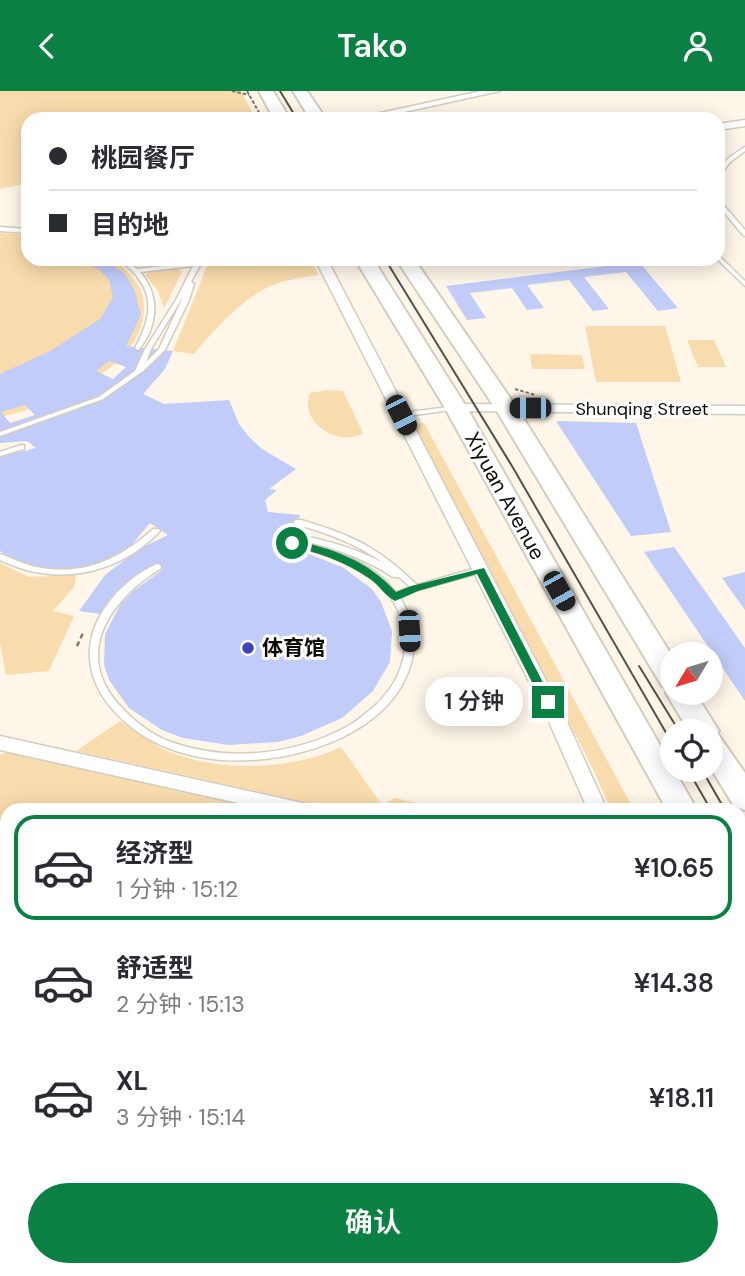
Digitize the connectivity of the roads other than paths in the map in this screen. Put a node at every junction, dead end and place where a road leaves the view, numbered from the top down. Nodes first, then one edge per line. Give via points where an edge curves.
1 (266, 91) edge
2 (300, 91) edge
3 (495, 91) edge
4 (278, 112) edge
5 (314, 112) edge
6 (392, 112) edge
7 (745, 123) edge
8 (725, 126) edge
9 (745, 149) edge
10 (725, 165) edge
11 (725, 212) edge
12 (745, 217) edge
13 (731, 220) junction
14 (0, 229) edge
15 (21, 230) edge
16 (745, 234) edge
17 (725, 264) edge
18 (131, 266) edge
19 (156, 266) edge
20 (196, 266) edge
21 (197, 266) edge
22 (325, 266) edge
23 (368, 266) edge
24 (410, 266) edge
25 (137, 271) junction
26 (745, 284) edge
27 (138, 348) dead end
28 (138, 372) junction
29 (510, 397) junction
30 (456, 408) junction
31 (745, 410) edge
32 (401, 415) junction
33 (0, 434) edge
34 (21, 447) dead end
35 (0, 454) edge
36 (298, 522) dead end
37 (156, 531) dead end
38 (0, 557) edge
39 (151, 569) dead end
40 (481, 570) junction
41 (415, 588) junction
42 (395, 597) junction
43 (660, 658) edge
44 (0, 743) edge
45 (723, 763) edge
46 (745, 798) edge
47 (271, 803) edge
48 (595, 803) edge
49 (678, 803) edge

1 - 4 main road
2 - 5 main road
3 - 6 street
7 - 8 street
9 - 10 lane
11 - 13 lane
12 - 13 lane
13 - 16 lane
14 - 15 lane
17 - 26 lane
18 - 25 lane
19 - 25 lane
20 - 28 lane
21 - 28 lane via 187,300 162,350
22 - 32 street
23 - 30 main road, Xiyuan Avenue
24 - 29 main road, Xiyuan Avenue
25 - 27 lane via 149,290 153,312
28 - 33 lane via 101,398
29 - 30 street, Shunqing Street
29 - 31 street, Shunqing Street
29 - 43 main road, Xiyuan Avenue
30 - 32 lane
30 - 49 main road, Xiyuan Avenue
32 - 40 street
34 - 35 lane
36 - 41 lane via 365,544
37 - 38 lane via 128,555 104,567 43,572
39 - 42 lane via 124,592 104,618 94,648 97,678 117,710 140,730 187,750 225,757 264,756 320,744 353,728 379,708 398,684 408,657 409,631
40 - 41 lane
40 - 48 street
41 - 42 lane
41 - 42 lane via 361,553 293,539 352,562 381,581
44 - 47 street
45 - 46 main road

